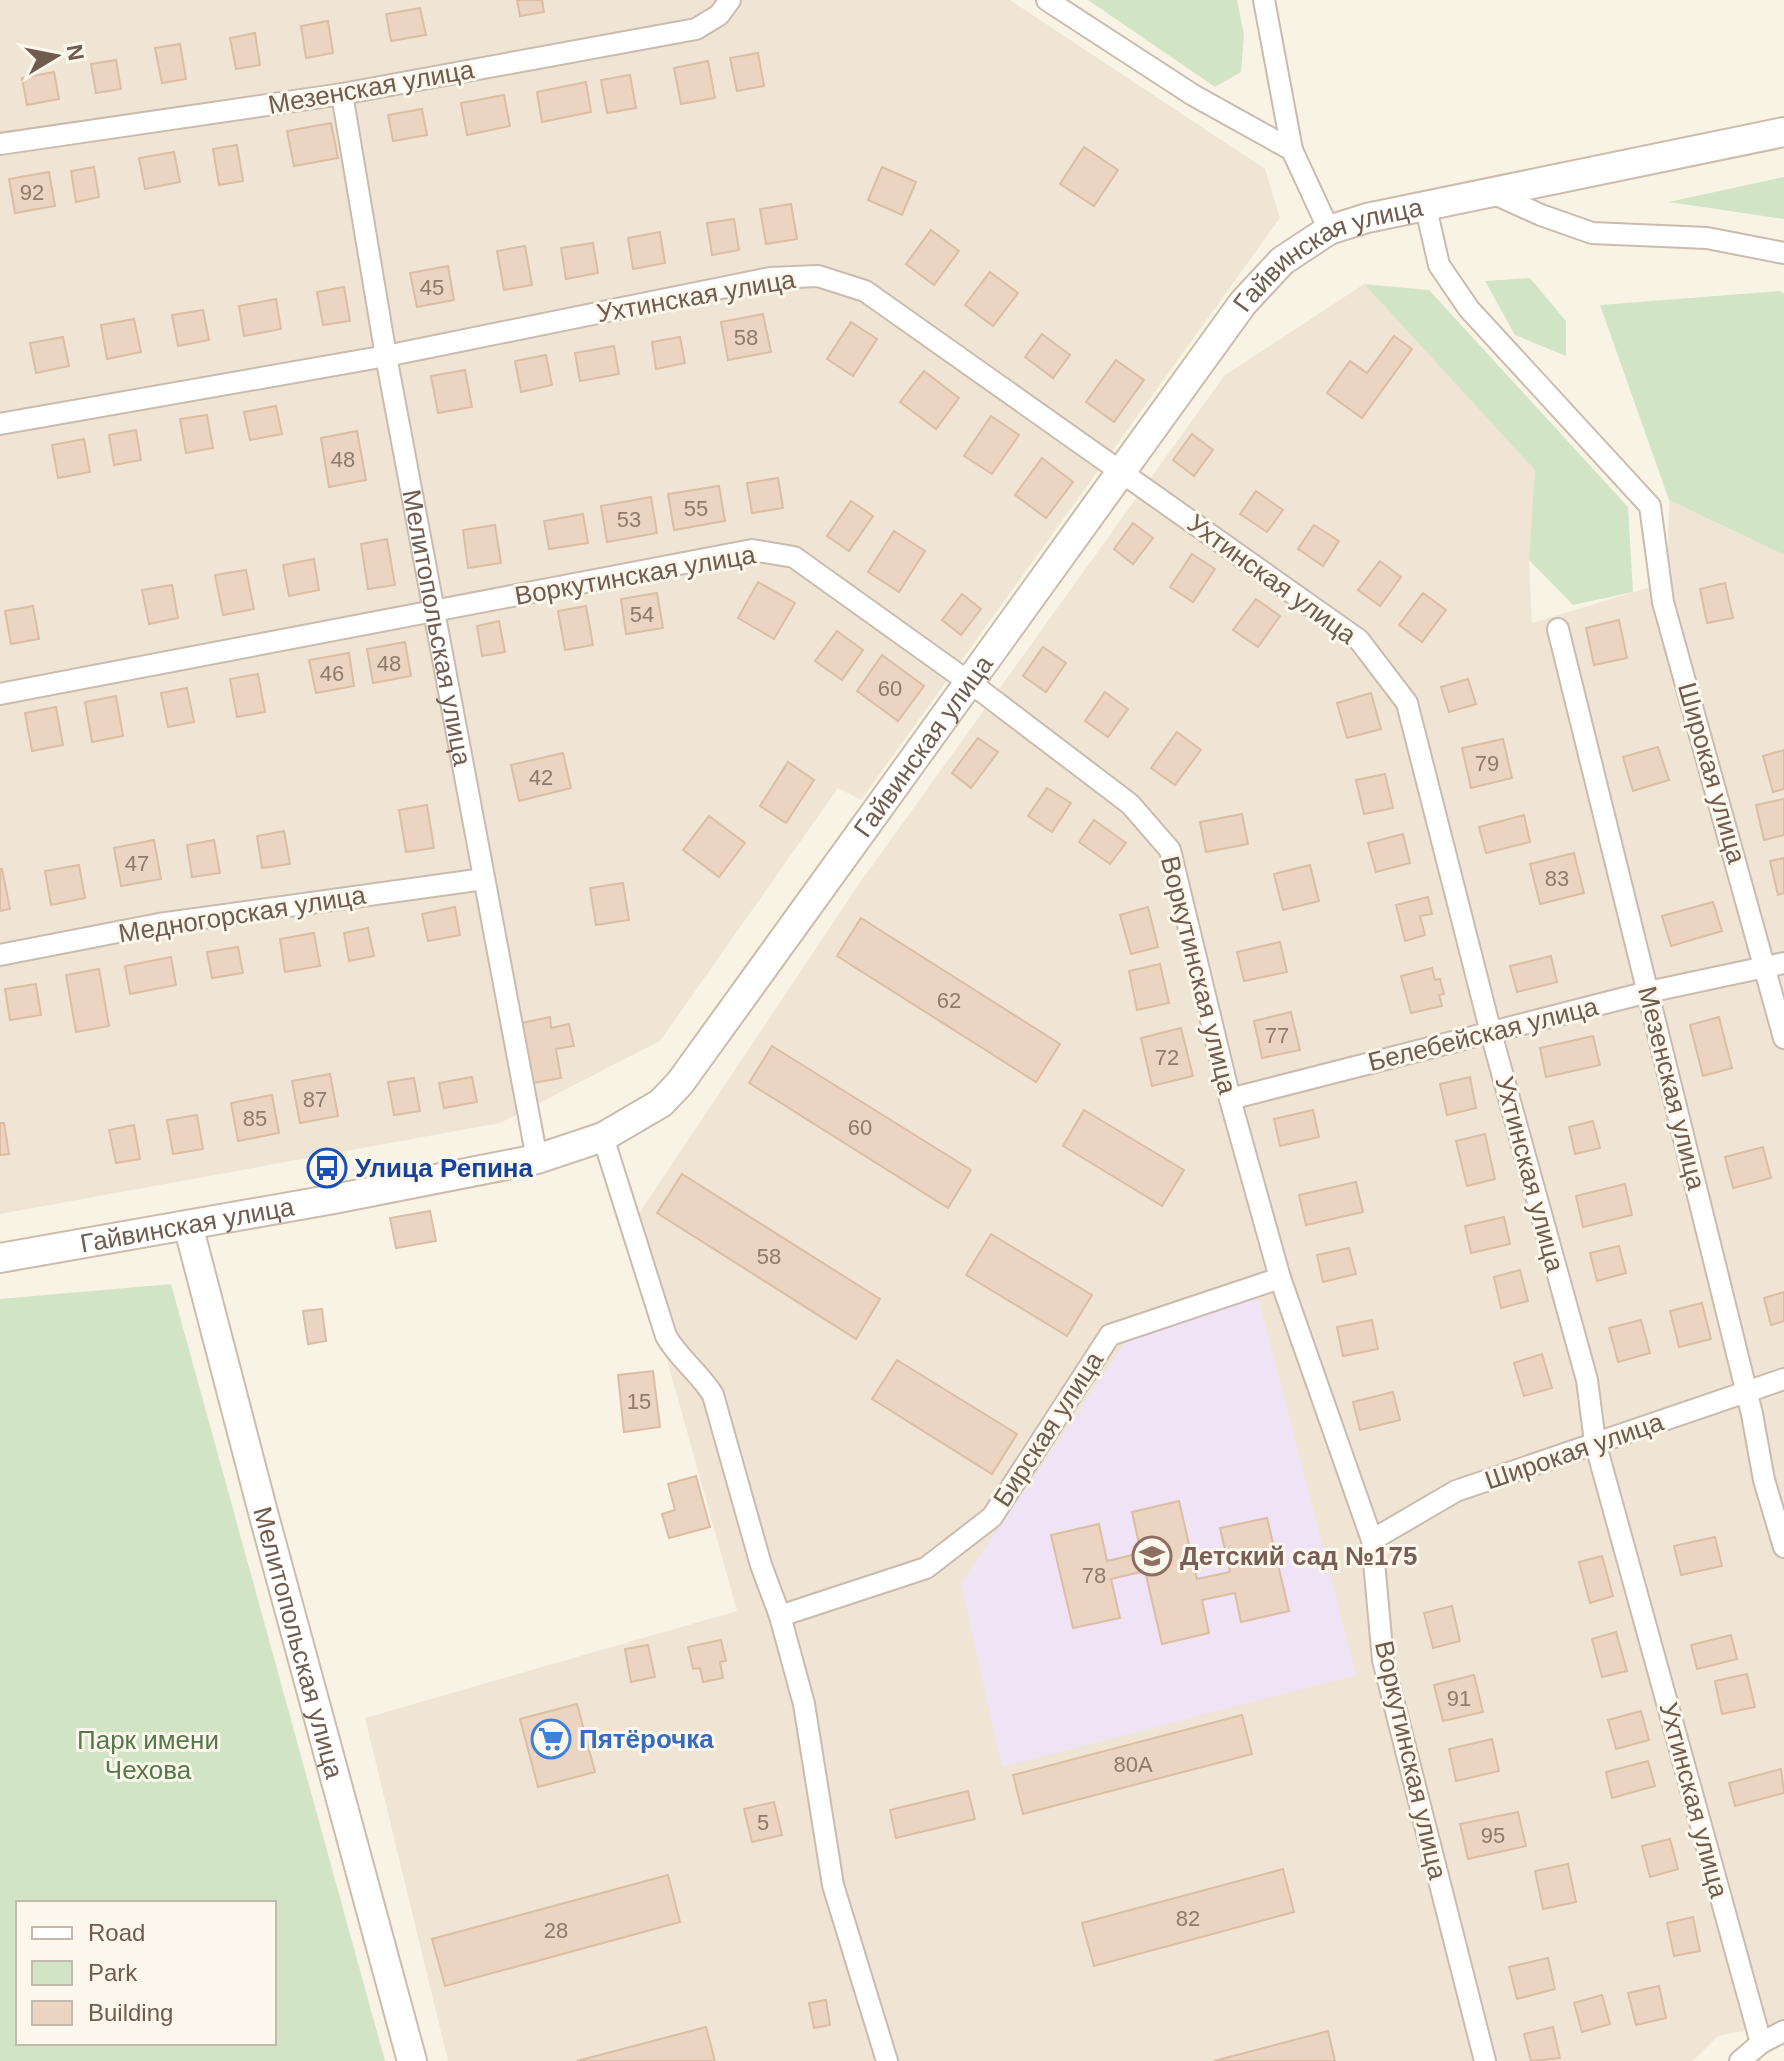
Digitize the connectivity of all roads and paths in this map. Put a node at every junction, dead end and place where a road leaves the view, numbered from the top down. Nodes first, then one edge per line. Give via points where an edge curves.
1 (730, 0) edge
2 (1047, 0) edge
3 (1264, 0) edge
4 (342, 94) junction
5 (1784, 132) edge
6 (0, 144) edge
7 (1292, 150) junction
8 (1488, 191) junction
9 (1425, 204) junction
10 (1329, 230) junction
11 (1784, 253) edge
12 (386, 356) junction
13 (0, 424) edge
14 (1121, 471) junction
15 (435, 610) junction
16 (1558, 629) dead end
17 (968, 683) junction
18 (0, 694) edge
19 (484, 879) junction
20 (0, 955) edge
21 (1775, 965) edge
22 (1648, 992) junction
23 (1491, 1033) junction
24 (1784, 1038) edge
25 (1230, 1099) junction
26 (603, 1137) junction
27 (537, 1159) junction
28 (188, 1225) junction
29 (0, 1258) edge
30 (1280, 1278) junction
31 (1784, 1379) edge
32 (1746, 1393) junction
33 (1595, 1442) junction
34 (1372, 1540) junction
35 (1784, 1547) edge
36 (780, 1616) junction
37 (1784, 2031) edge
38 (1761, 2043) junction
39 (412, 2061) edge
40 (887, 2061) edge
41 (1485, 2061) edge
42 (1740, 2061) edge

1 - 4 street, Мезенская улица via 719,15 696,29
2 - 7 street via 1193,95
3 - 7 street
4 - 6 street, Мезенская улица
4 - 12 street, Мелитопольская улица
5 - 8 main road, Гайвинская улица
7 - 10 street
8 - 9 main road, Гайвинская улица
8 - 11 street via 1592,233 1707,238
9 - 10 main road, Гайвинская улица
9 - 21 street, Широкая улица via 1439,265 1451,285 1650,506 1663,602
10 - 14 main road, Гайвинская улица via 1282,261 1243,303
12 - 13 street, Ухтинская улица
12 - 14 street, Ухтинская улица via 770,278 818,276 865,291
12 - 15 street, Мелитопольская улица
14 - 17 main road, Гайвинская улица
14 - 23 street, Ухтинская улица via 1359,640 1407,703
15 - 17 street, Воркутинская улица via 752,550 794,557
15 - 18 street, Воркутинская улица
15 - 19 street, Мелитопольская улица
16 - 22 street, Мезенская улица
17 - 25 street, Воркутинская улица via 1130,804 1170,850
17 - 26 main road, Гайвинская улица via 680,1083 661,1103
19 - 20 street, Медногорская улица via 159,924
19 - 27 street, Мелитопольская улица
21 - 22 street, Белебейская улица
21 - 24 street, Широкая улица
22 - 23 street, Белебейская улица
22 - 32 street, Мезенская улица
23 - 25 street, Белебейская улица
23 - 33 street, Ухтинская улица via 1587,1380
25 - 30 street, Воркутинская улица
26 - 27 main road, Гайвинская улица
26 - 36 street via 666,1336 713,1395
27 - 28 main road, Гайвинская улица
28 - 29 main road, Гайвинская улица
28 - 39 main road, Мелитопольская улица
30 - 34 street, Воркутинская улица
30 - 36 street, Бирская улица via 1110,1335 992,1517 926,1568
31 - 32 street, Широкая улица
32 - 33 street, Широкая улица
32 - 35 street, Мезенская улица
33 - 34 street, Широкая улица via 1456,1491
33 - 38 street, Ухтинская улица
34 - 41 street, Воркутинская улица via 1383,1660
36 - 40 street via 804,1704 833,1885
37 - 38 street
38 - 42 street

